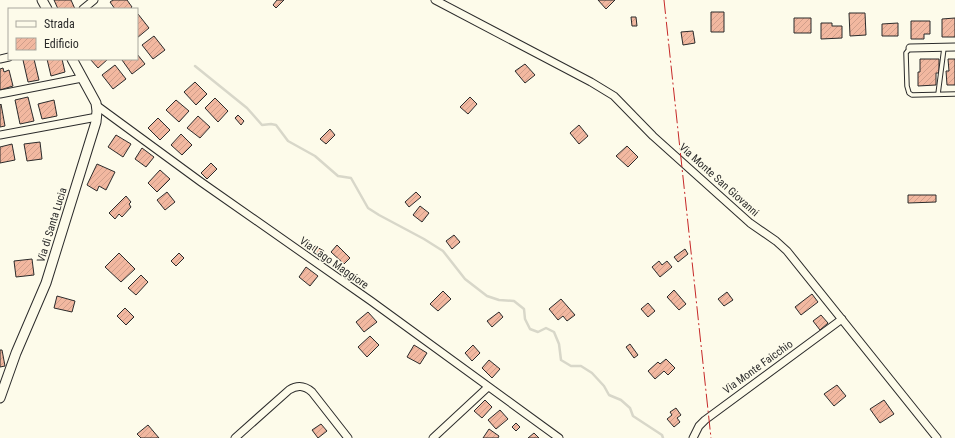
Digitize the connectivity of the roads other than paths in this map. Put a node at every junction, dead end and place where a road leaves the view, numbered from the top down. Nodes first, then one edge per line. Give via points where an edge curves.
1 (94, 0) edge
2 (435, 0) edge
3 (85, 8) edge
4 (945, 47) junction
5 (955, 47) edge
6 (910, 48) joint
7 (73, 60) edge
8 (82, 78) junction
9 (0, 94) edge
10 (938, 94) junction
11 (955, 94) edge
12 (96, 105) junction
13 (97, 117) junction
14 (0, 135) edge
15 (842, 319) junction
16 (488, 387) junction
17 (0, 398) edge
18 (236, 438) edge
19 (348, 438) edge
20 (433, 438) edge
21 (559, 438) edge
22 (693, 438) edge
23 (937, 438) edge

1 - 3 street
2 - 15 street, Via Monte San Giovanni via 611,94 653,136 750,223 787,251
4 - 5 street
4 - 6 street
4 - 10 lane
6 - 10 lane via 906,53 908,92 912,95
7 - 8 street, Via di Santa Lucia
8 - 9 street
8 - 12 street, Via di Santa Lucia
10 - 11 lane
12 - 13 street, Via di Santa Lucia
12 - 16 street, Via Lago Maggiore
13 - 14 street
13 - 17 street, Via di Santa Lucia via 54,261
15 - 22 street, Via Monte Faicchio via 705,420
15 - 23 street, Via Monte San Giovanni
16 - 20 street
16 - 21 street, Via Lago Maggiore
18 - 19 street via 289,390 301,386 312,392

